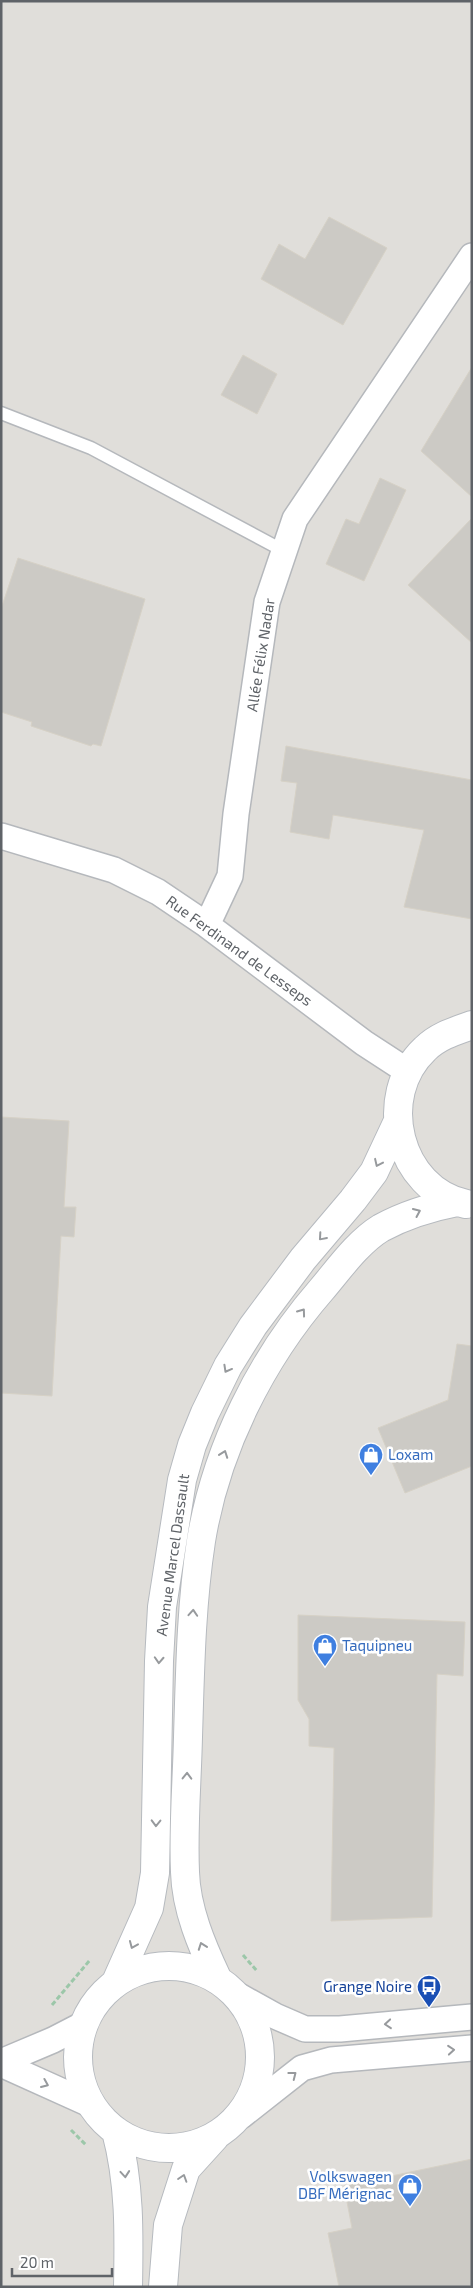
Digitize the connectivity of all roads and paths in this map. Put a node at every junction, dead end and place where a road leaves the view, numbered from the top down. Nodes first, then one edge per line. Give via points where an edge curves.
1 (472, 256) edge
2 (1, 414) edge
3 (284, 551) junction
4 (1, 836) edge
5 (206, 925) junction
6 (472, 1025) edge
7 (408, 1072) junction
8 (397, 1122) junction
9 (464, 1204) edge
10 (240, 1953) dead end
11 (94, 1955) dead end
12 (260, 1974) dead end
13 (217, 1978) junction
14 (116, 1982) junction
15 (239, 1996) junction
16 (47, 2011) dead end
17 (472, 2017) edge
18 (84, 2024) junction
19 (472, 2048) edge
20 (1, 2063) edge
21 (92, 2104) junction
22 (240, 2116) junction
23 (69, 2128) dead end
24 (116, 2132) junction
25 (216, 2136) junction
26 (88, 2148) dead end
27 (128, 2287) edge
28 (163, 2287) edge

1 - 3 street, Allée Félix Nadar via 295,519
2 - 3 lane via 91,448
3 - 5 street, Allée Félix Nadar via 268,602 236,814 230,876
4 - 5 street, Rue Ferdinand de Lesseps via 114,870 158,892
5 - 7 street, Rue Ferdinand de Lesseps
6 - 7 main road via 446,1034 424,1049
7 - 8 main road via 401,1088
8 - 9 main road via 403,1148 415,1171 434,1190
8 -> 14 main road, Avenue Marcel Dassault via 374,1172 303,1259 243,1342 208,1405 192,1445 182,1480 162,1607 154,1873 149,1908
13 -> 9 main road, Avenue Marcel Dassault via 202,1948 185,1874 194,1604 202,1539 216,1477 238,1419 267,1364 303,1311 352,1254 380,1229 425,1209
10 - 12 path
11 - 16 path
13 - 14 main road via 192,1968 166,1965 139,1970
13 - 15 main road
14 - 18 main road via 97,2001
17 -> 15 street via 306,2029
15 - 22 main road via 255,2024 261,2056 256,2087
18 - 20 street
18 - 21 main road via 78,2051 80,2079
22 -> 19 street via 302,2068 331,2060
20 -> 21 street
21 - 24 main road
22 - 25 main road
23 - 26 path
24 - 25 main road via 140,2144 165,2149 191,2146
24 -> 27 main road via 124,2162 129,2218
28 -> 25 main road via 168,2225 186,2170

